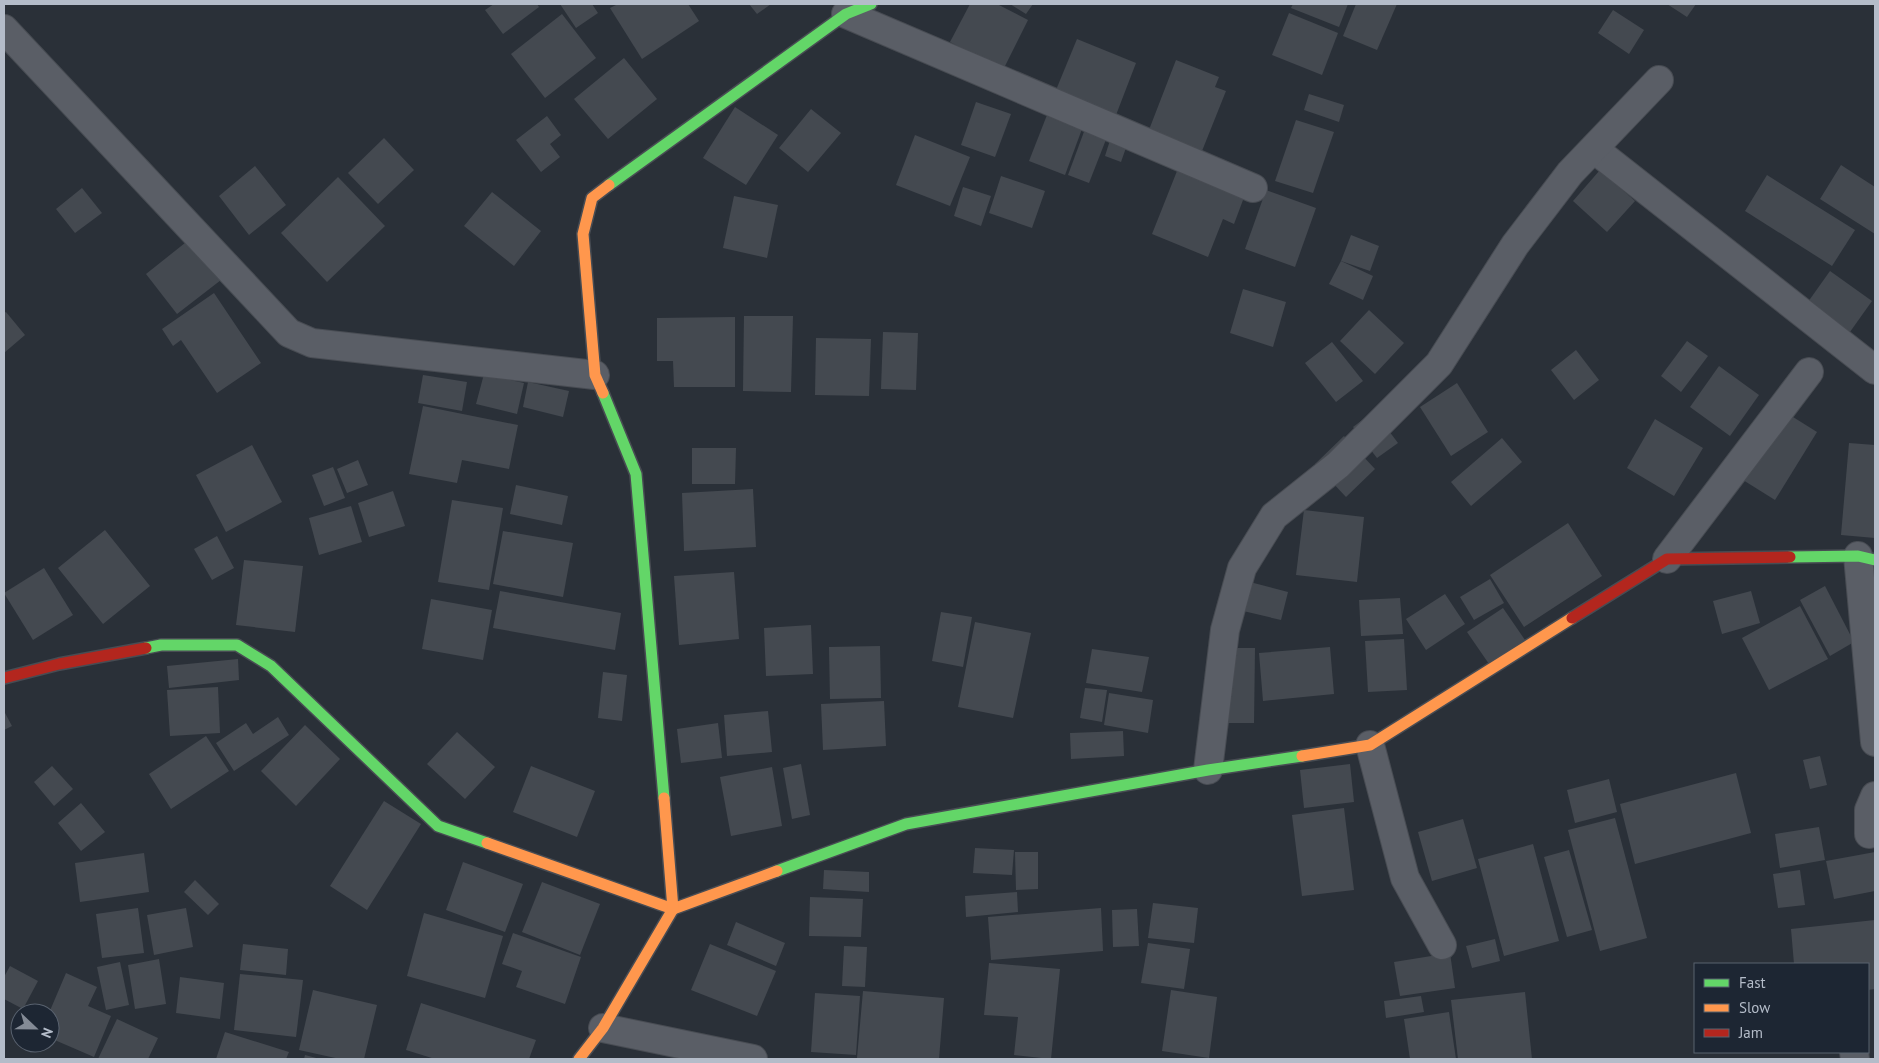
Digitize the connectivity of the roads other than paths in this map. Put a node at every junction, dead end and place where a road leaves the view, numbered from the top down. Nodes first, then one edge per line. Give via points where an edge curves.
1 (871, 4) edge
2 (846, 14) junction
3 (4, 29) edge
4 (1660, 80) dead end
5 (1594, 149) junction
6 (1253, 188) dead end
7 (1875, 370) edge
8 (1809, 372) dead end
9 (595, 375) junction
10 (1867, 558) edge
11 (1666, 559) junction
12 (4, 678) edge
13 (1875, 742) edge
14 (1370, 746) junction
15 (1208, 770) junction
16 (1875, 796) edge
17 (1869, 834) dead end
18 (673, 909) junction
19 (1442, 945) dead end
20 (603, 1028) junction
21 (579, 1059) edge
22 (753, 1059) edge

1 - 2 street
2 - 6 street
2 - 9 street via 592,198 584,234
3 - 9 street via 289,333 312,343
4 - 5 street
5 - 7 street
5 - 15 street via 1570,173 1515,245 1439,364 1338,466 1274,516 1242,568 1225,630
8 - 11 street
9 - 18 street via 636,474
10 - 11 street
10 - 13 street
11 - 14 street
12 - 18 street via 161,645 237,645 271,666 438,826
14 - 15 street
14 - 19 street via 1405,878
15 - 18 street via 906,824
16 - 17 street via 1869,810
18 - 20 street
20 - 21 street
20 - 22 street

